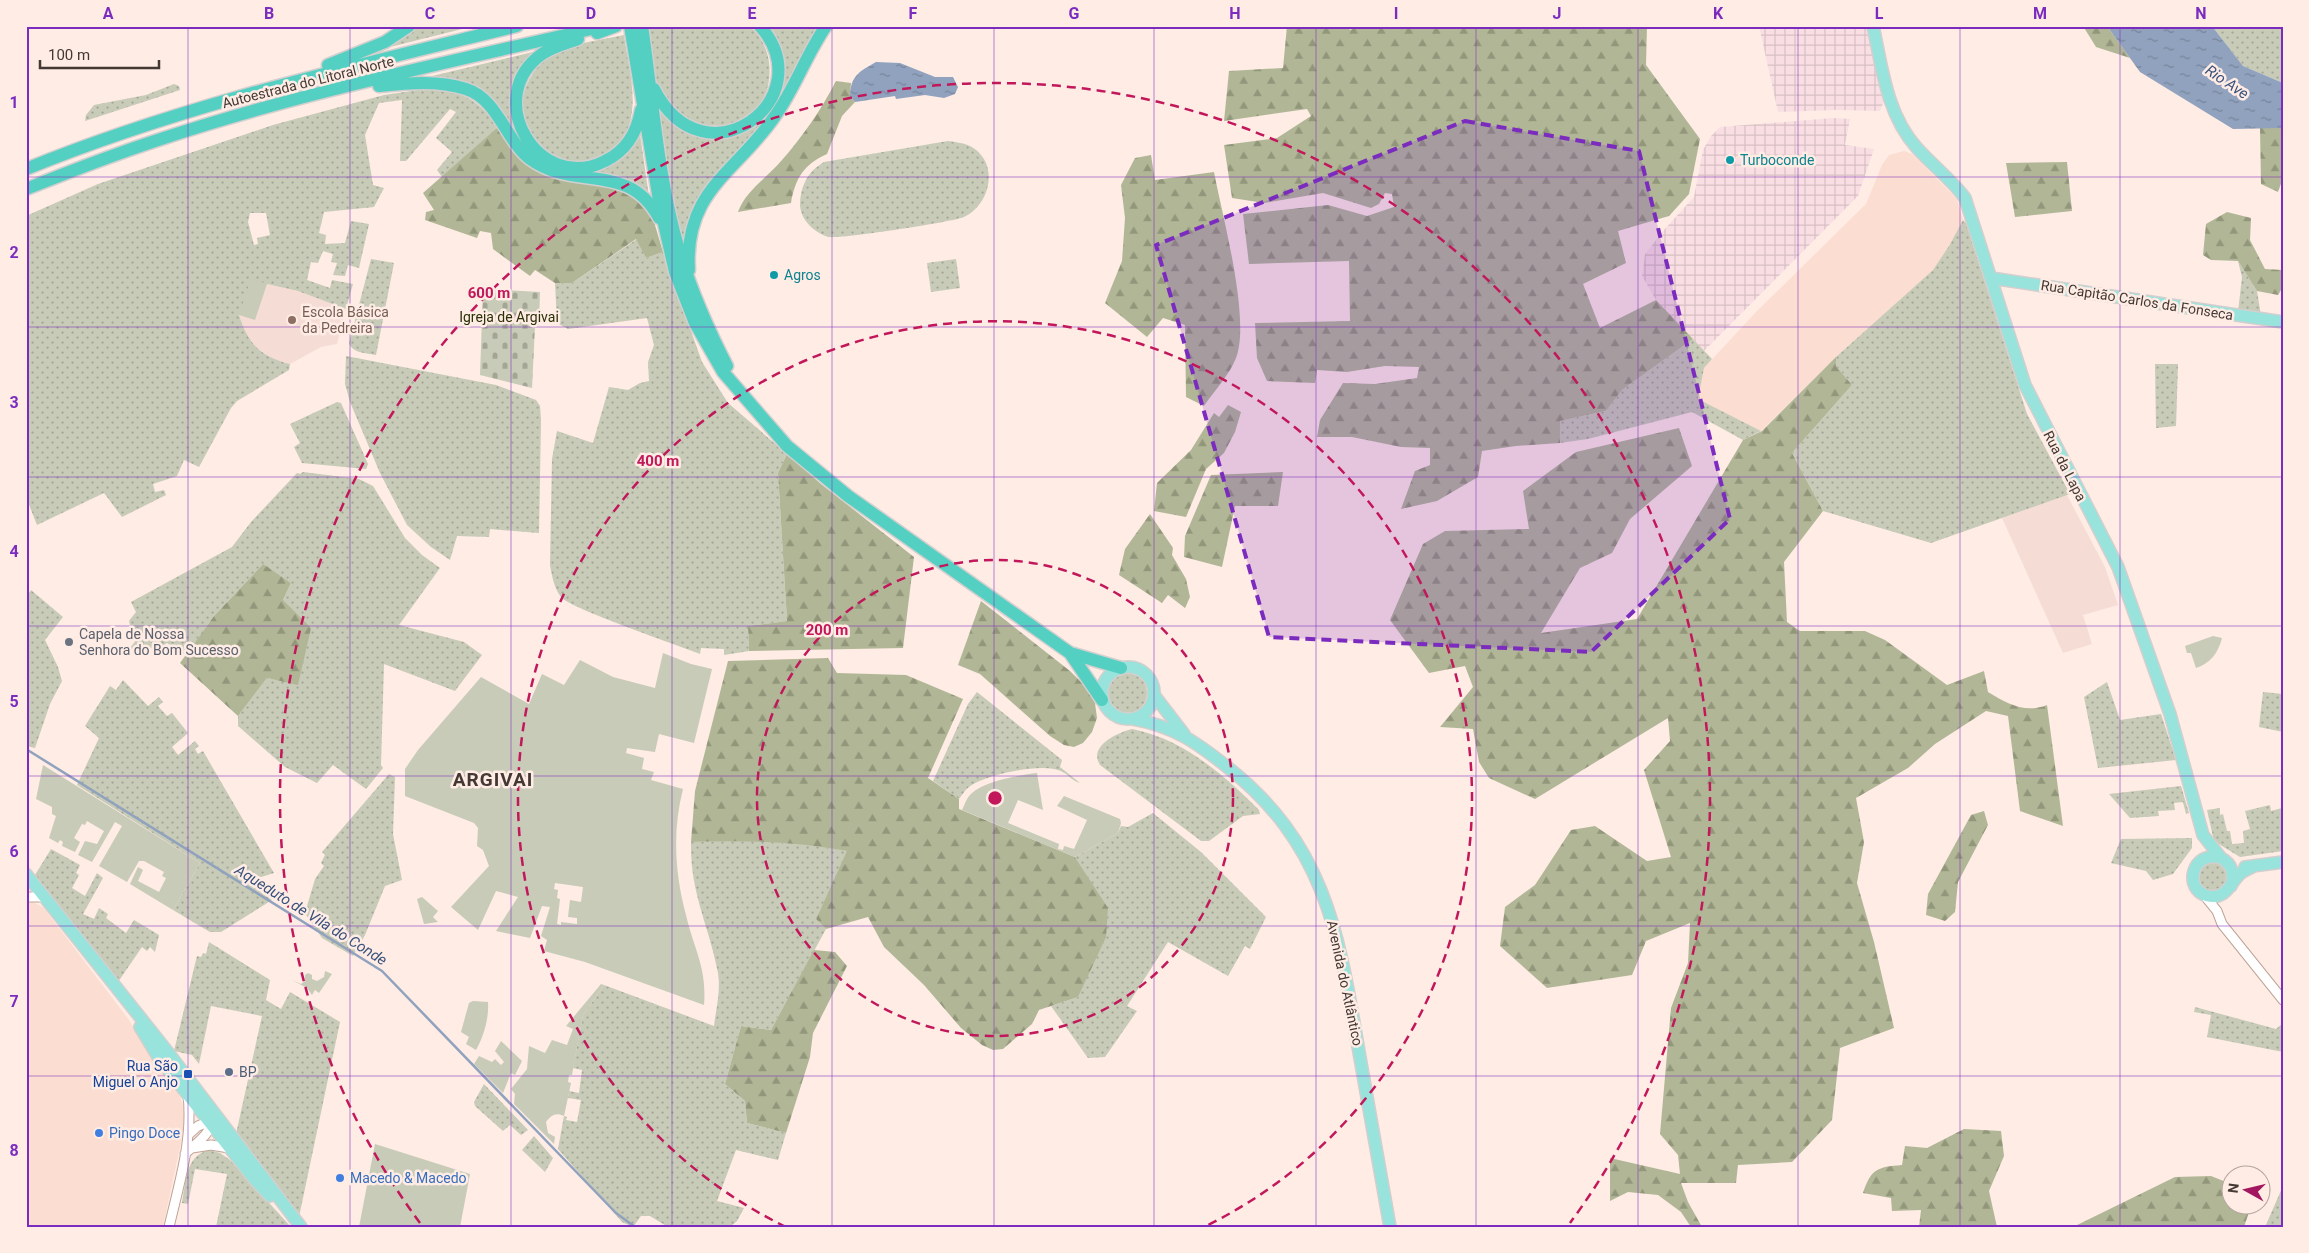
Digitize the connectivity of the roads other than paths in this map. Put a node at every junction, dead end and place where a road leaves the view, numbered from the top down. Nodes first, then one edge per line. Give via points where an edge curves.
1 (409, 26) edge
2 (517, 26) edge
3 (604, 26) edge
4 (616, 26) edge
5 (630, 26) edge
6 (642, 26) edge
7 (760, 26) edge
8 (826, 26) edge
9 (1873, 26) edge
10 (639, 44) junction
11 (309, 77) junction
12 (650, 78) junction
13 (372, 81) junction
14 (642, 98) junction
15 (26, 169) edge
16 (26, 189) edge
17 (665, 230) junction
18 (1991, 278) junction
19 (690, 283) junction
20 (2283, 322) edge
21 (750, 405) junction
22 (1070, 653) junction
23 (1121, 668) junction
24 (1154, 695) junction
25 (1102, 700) junction
26 (1133, 719) junction
27 (1184, 734) junction
28 (2202, 835) junction
29 (2223, 859) junction
30 (2283, 862) edge
31 (2197, 863) junction
32 (2252, 867) junction
33 (27, 879) edge
34 (2229, 888) junction
35 (2204, 895) junction
36 (26, 896) edge
37 (45, 897) junction
38 (2220, 916) junction
39 (118, 991) junction
40 (2283, 1000) edge
41 (188, 1095) junction
42 (212, 1109) junction
43 (211, 1123) junction
44 (188, 1135) junction
45 (229, 1148) junction
46 (188, 1151) junction
47 (255, 1166) junction
48 (169, 1227) edge
49 (301, 1227) edge
50 (1390, 1227) edge

1 - 11 highway via 356,56 311,71
2 - 11 highway, Autoestrada do Litoral Norte
3 - 13 highway, Autoestrada do Litoral Norte
4 - 14 highway via 542,54 527,70 516,94 520,130 531,147 546,160 567,167 593,167 612,158 631,139
5 - 10 highway
6 - 10 highway
7 - 12 highway via 768,37 778,64 775,91 763,111 742,128 718,133 689,127 664,107
8 - 19 highway via 764,133 724,173 700,207 690,240
9 - 18 main road, Rua da Lapa via 1895,115 1916,148 1953,182 1965,198
10 - 12 highway
10 - 14 highway
11 - 15 highway, Autoestrada do Litoral Norte via 152,122
12 - 19 highway via 670,211
13 - 16 highway, Autoestrada do Litoral Norte via 161,139
13 - 17 highway via 377,86 413,82 468,89 486,101 529,158 567,175 626,184 650,203
14 - 17 highway
17 - 21 highway via 675,272 695,323 718,364
18 - 20 main road, Rua Capitão Carlos da Fonseca
18 - 28 main road, Rua da Lapa via 2025,385 2118,567 2170,714
19 - 21 highway via 718,346
21 - 22 highway via 787,446 832,484
22 - 23 highway
22 - 25 highway
23 - 24 main road via 1144,674 1153,687
23 - 25 main road via 1108,677 1102,689
24 - 26 main road via 1148,710
24 - 27 main road
25 - 26 main road via 1112,714
26 - 27 main road
27 - 50 main road, Avenida do Atlântico via 1238,775 1280,817 1322,890 1342,960
28 - 29 main road, Rua da Lapa
28 - 31 main road, Rua da Lapa
29 - 31 main road via 2207,857
29 - 32 main road via 2232,865
29 - 34 main road via 2233,875
30 - 32 main road
31 - 35 main road via 2193,880
32 - 34 main road via 2241,873
33 - 37 main road
34 - 35 main road via 2216,897
34 - 38 street
35 - 38 street
36 - 37 street
37 - 39 main road
38 - 40 street via 2222,924
39 - 41 main road via 158,1057
39 - 42 main road
41 - 43 main road
41 - 44 street
42 - 43 street
42 - 47 main road
43 - 44 street via 198,1126
43 - 45 main road
43 - 46 street
43 - 47 street via 219,1126
44 - 46 street
45 - 46 street via 211,1145
45 - 49 main road
46 - 48 street
47 - 49 main road

